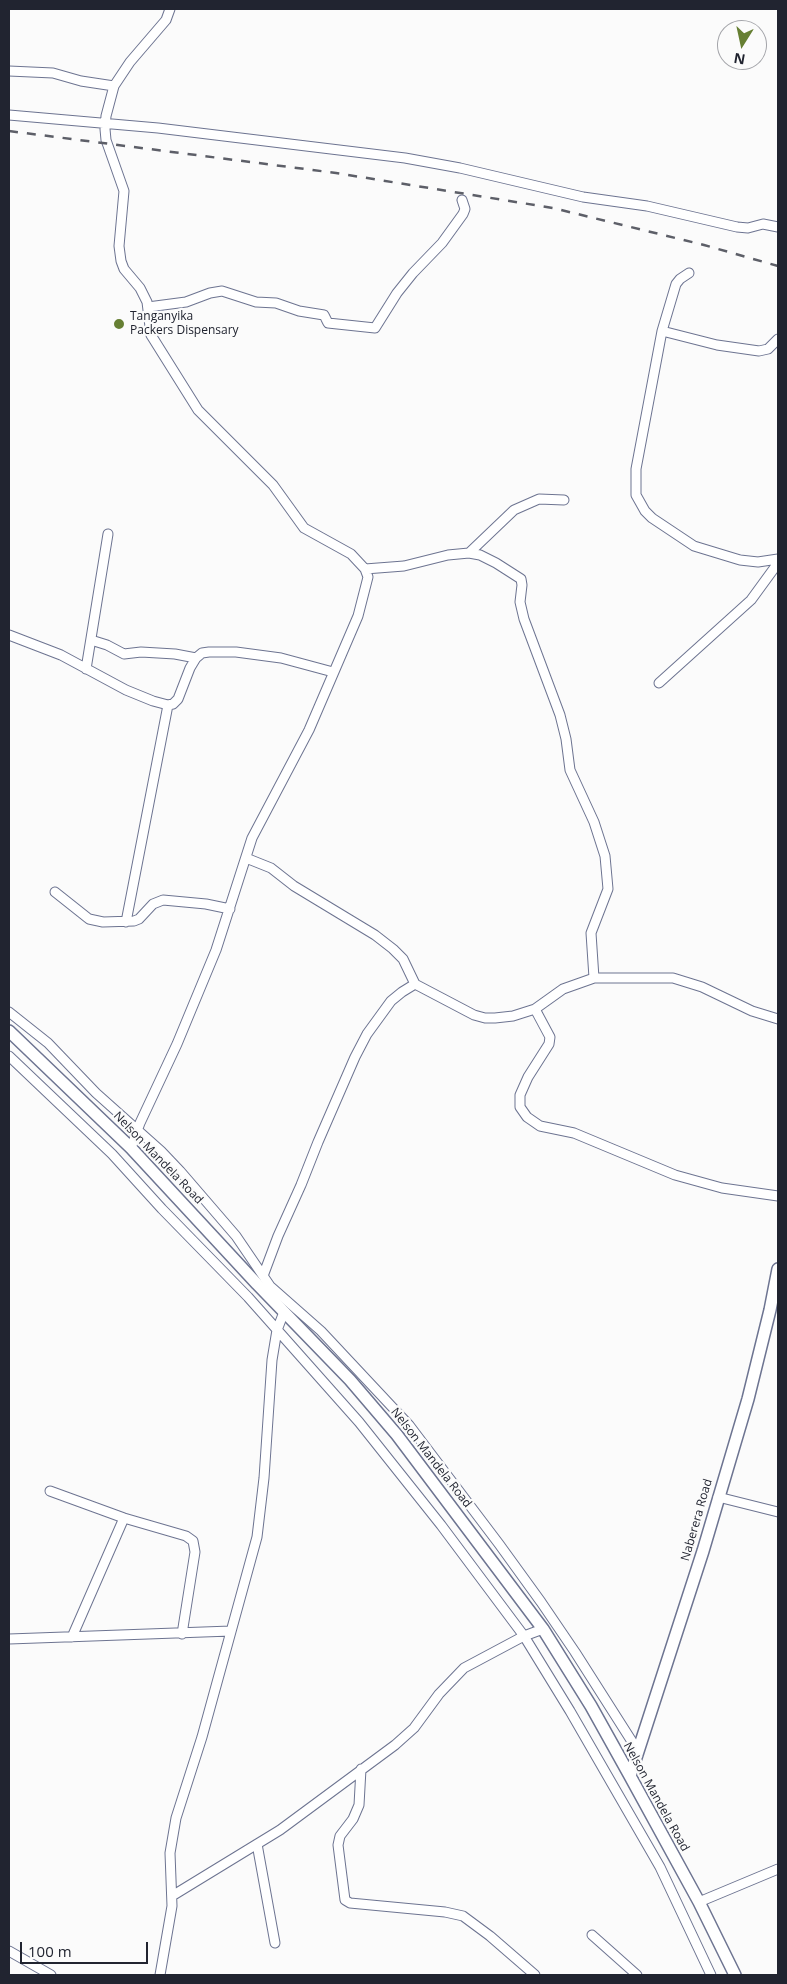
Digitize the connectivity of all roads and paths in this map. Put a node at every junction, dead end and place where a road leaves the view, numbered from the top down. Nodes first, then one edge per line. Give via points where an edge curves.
1 (170, 9) edge
2 (9, 70) edge
3 (114, 86) junction
4 (9, 115) edge
5 (105, 124) junction
6 (462, 200) dead end
7 (778, 227) edge
8 (689, 273) dead end
9 (148, 308) junction
10 (662, 331) junction
11 (778, 339) edge
12 (564, 500) dead end
13 (108, 534) dead end
14 (469, 553) junction
15 (778, 561) edge
16 (366, 569) junction
17 (9, 635) edge
18 (91, 640) junction
19 (196, 658) junction
20 (86, 669) junction
21 (333, 672) junction
22 (659, 683) dead end
23 (168, 705) junction
24 (246, 858) junction
25 (55, 892) dead end
26 (230, 909) junction
27 (126, 922) junction
28 (594, 978) junction
29 (416, 984) junction
30 (535, 1009) junction
31 (9, 1012) edge
32 (778, 1019) edge
33 (9, 1031) edge
34 (9, 1056) edge
35 (137, 1130) junction
36 (131, 1148) junction
37 (778, 1196) edge
38 (778, 1269) edge
39 (263, 1276) junction
40 (284, 1312) junction
41 (276, 1330) junction
42 (50, 1491) dead end
43 (718, 1497) junction
44 (778, 1512) edge
45 (124, 1518) junction
46 (543, 1629) junction
47 (231, 1631) junction
48 (182, 1634) junction
49 (524, 1636) junction
50 (72, 1637) junction
51 (9, 1639) edge
52 (638, 1751) junction
53 (361, 1769) junction
54 (630, 1776) junction
55 (257, 1844) junction
56 (778, 1869) edge
57 (172, 1896) junction
58 (699, 1902) junction
59 (592, 1935) dead end
60 (275, 1943) dead end
61 (9, 1951) edge
62 (51, 1975) edge
63 (160, 1975) edge
64 (535, 1975) edge
65 (637, 1975) edge
66 (711, 1975) edge
67 (735, 1975) edge

1 - 3 street via 166,20
2 - 3 street via 53,73
3 - 5 street
4 - 5 street
5 - 7 street via 405,158 583,197 647,206 737,228 763,224
5 - 9 street via 106,140 124,191 119,237 121,262 140,288
6 - 9 street via 463,214 397,293 375,328 328,323 324,314 256,302 222,291 210,292 186,302
8 - 10 street via 676,284
9 - 16 street via 151,335 198,410 273,485 304,528 351,554
10 - 11 street via 759,352 768,349
10 - 15 street via 636,469 638,502 666,529 704,550 748,561
12 - 14 street via 539,500 514,510
13 - 18 street
14 - 16 street via 404,566
14 - 28 street via 496,563 522,582 520,602 524,619 560,715 570,770 601,841 608,885 591,933
15 - 22 street via 751,600
16 - 21 street via 368,577 364,598
17 - 20 street via 61,655
18 - 19 street via 124,654 141,652
18 - 20 street
19 - 21 street via 202,653 236,652 280,658
19 - 23 street via 177,702
20 - 23 street
21 - 24 street via 305,737 260,820
23 - 27 street
24 - 26 street
24 - 29 street via 271,868 301,891 381,940 403,959
25 - 27 street via 93,920
26 - 27 street via 163,900 153,904 139,919
26 - 35 street via 198,993
28 - 30 street via 563,990
28 - 32 street via 673,978
29 - 30 street via 464,1011 485,1018 513,1016
29 - 39 street via 391,1001 367,1034
30 - 37 street via 550,1037 520,1095 520,1106 527,1117 540,1126 574,1133 675,1175 722,1188
31 - 35 street via 48,1043
33 - 36 main road, Nelson Mandela Road
34 - 41 street via 112,1154
35 - 36 street
35 - 39 street via 200,1191
36 - 40 main road, Nelson Mandela Road
38 - 43 main road, Naberera Road via 750,1390
39 - 52 street via 275,1291 322,1331 409,1425 541,1602
40 - 41 street
40 - 46 main road, Nelson Mandela Road via 386,1420
41 - 47 street via 257,1537
41 - 49 street via 380,1446
42 - 45 street
43 - 44 street
43 - 52 main road, Naberera Road
45 - 48 street via 186,1536 194,1544
45 - 50 street
46 - 49 street
46 - 54 main road, Nelson Mandela Road
47 - 48 street
47 - 57 street via 174,1826 170,1853
48 - 50 street
49 - 53 street via 464,1668 439,1694 414,1728
49 - 66 street via 660,1867
50 - 51 street
52 - 54 main road, Naberera Road
53 - 55 street
53 - 64 street via 360,1804 338,1845 344,1900 463,1916
54 - 58 main road, Nelson Mandela Road
55 - 57 street
55 - 60 street
56 - 58 street
57 - 63 street
58 - 67 main road, Nelson Mandela Road
59 - 65 street
61 - 62 street

